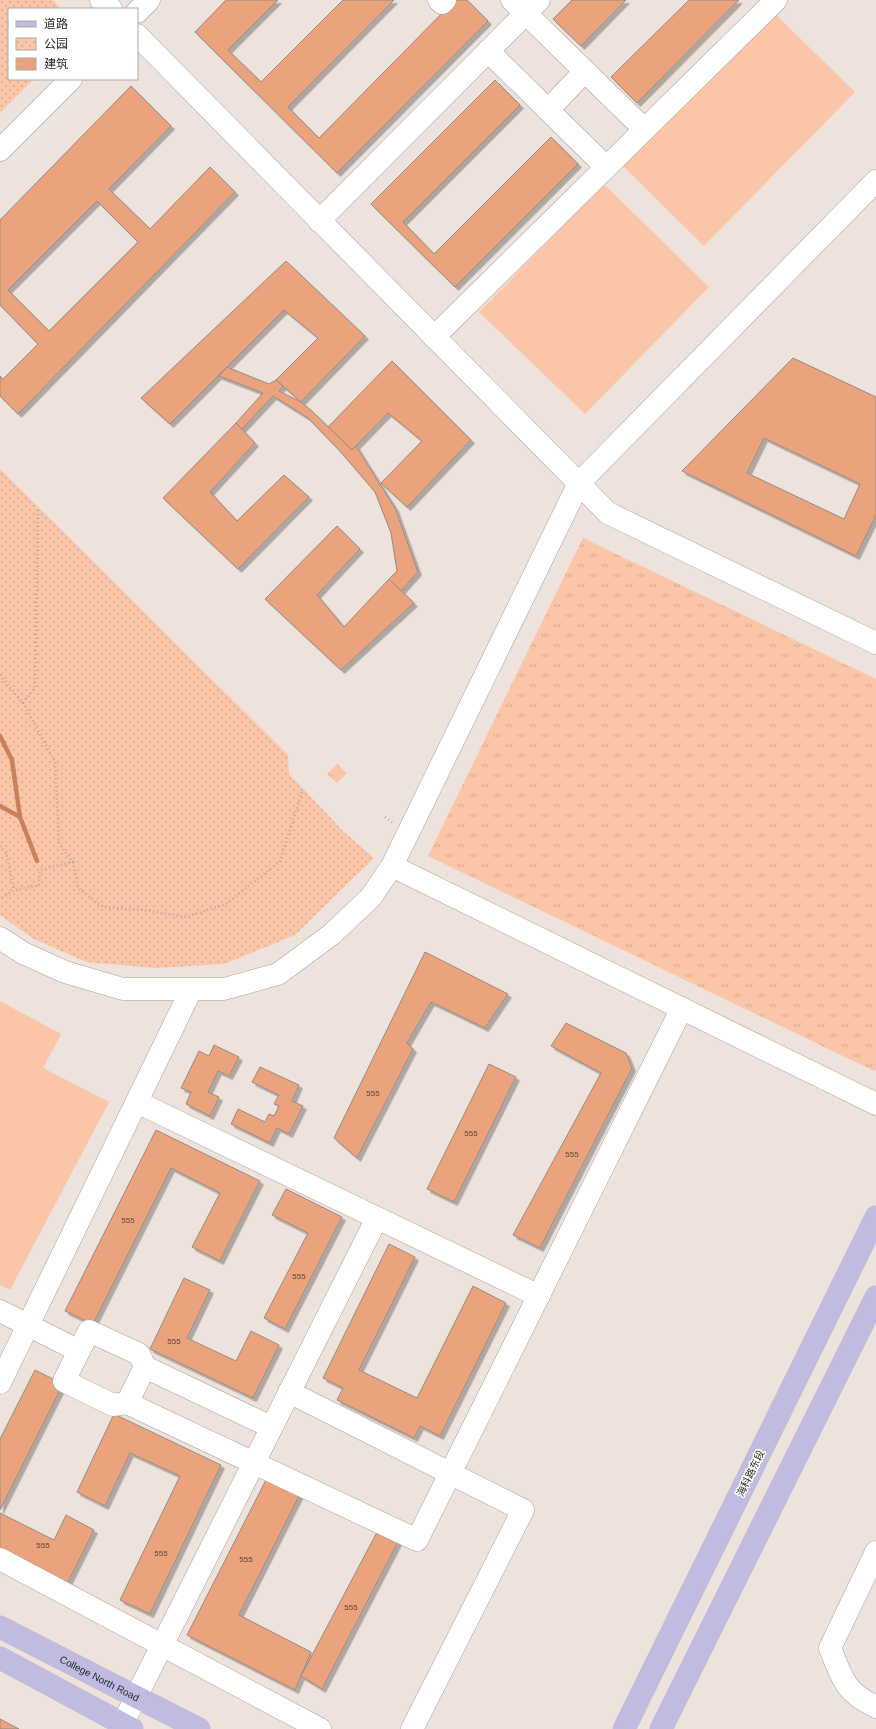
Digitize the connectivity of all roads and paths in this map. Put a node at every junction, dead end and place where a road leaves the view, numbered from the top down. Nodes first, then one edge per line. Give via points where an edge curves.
1 (101, 0) edge
2 (149, 0) edge
3 (439, 0) edge
4 (445, 0) edge
5 (776, 0) edge
6 (525, 4) edge
7 (110, 8) edge
8 (138, 11) edge
9 (138, 36) edge
10 (488, 51) junction
11 (585, 71) junction
12 (70, 80) edge
13 (548, 110) junction
14 (644, 129) junction
15 (0, 150) edge
16 (606, 167) junction
17 (876, 181) edge
18 (319, 221) junction
19 (434, 336) junction
20 (579, 483) junction
21 (38, 507) dead end
22 (876, 643) edge
23 (0, 676) edge
24 (23, 703) junction
25 (302, 792) dead end
26 (0, 846) edge
27 (73, 862) junction
28 (392, 866) junction
29 (14, 890) junction
30 (0, 899) edge
31 (0, 938) edge
32 (191, 990) junction
33 (682, 1008) junction
34 (137, 1102) junction
35 (876, 1104) edge
36 (876, 1217) edge
37 (377, 1218) junction
38 (538, 1296) junction
39 (876, 1297) edge
40 (0, 1311) edge
41 (28, 1325) junction
42 (79, 1351) junction
43 (145, 1367) junction
44 (0, 1384) edge
45 (289, 1392) junction
46 (127, 1403) junction
47 (271, 1427) junction
48 (253, 1463) junction
49 (450, 1474) junction
50 (876, 1552) edge
51 (0, 1559) edge
52 (0, 1627) edge
53 (162, 1645) junction
54 (0, 1658) edge
55 (136, 1697) junction
56 (876, 1707) edge
57 (125, 1727) edge
58 (199, 1729) edge
59 (320, 1729) edge
60 (412, 1729) edge
61 (624, 1729) edge
62 (661, 1729) edge

1 - 7 street
2 - 8 street
3 - 4 street via 442,3
5 - 14 street
6 - 10 street
6 - 11 street
9 - 18 street
10 - 13 street
10 - 18 street
11 - 13 street
11 - 14 street
12 - 15 street
13 - 16 street
14 - 16 street
16 - 19 street
17 - 20 street
18 - 19 street
19 - 20 street
20 - 22 street via 608,513
20 - 28 street
21 - 24 path via 35,687
23 - 24 path
24 - 27 path via 55,762 60,844
25 - 27 path via 280,861 226,904 186,917 103,907 78,888
26 - 29 path via 6,852
27 - 29 path via 40,870 39,885
28 - 32 street via 371,897 360,908 332,934 278,974 224,989
28 - 33 street
29 - 30 path
31 - 32 street via 23,954 65,972 123,989
32 - 34 street
33 - 35 street
33 - 38 street
34 - 37 street
34 - 41 street
36 - 61 main road, 海科路东段
37 - 38 street
37 - 45 street
38 - 49 street
39 - 62 main road
40 - 41 street
41 - 42 street
41 - 44 street
42 - 43 street via 89,1331 139,1354
42 - 46 street via 64,1381 113,1405
43 - 46 street
43 - 47 street
45 - 47 street
45 - 49 street
46 - 48 street
47 - 48 street
48 - 49 street via 417,1540
48 - 53 street
49 - 60 street via 523,1510
50 - 56 street via 830,1648 844,1683 860,1699
51 - 53 street
52 - 55 main road, College North Road
53 - 55 street
53 - 59 street
54 - 57 main road
55 - 57 street
55 - 58 main road, College North Road

